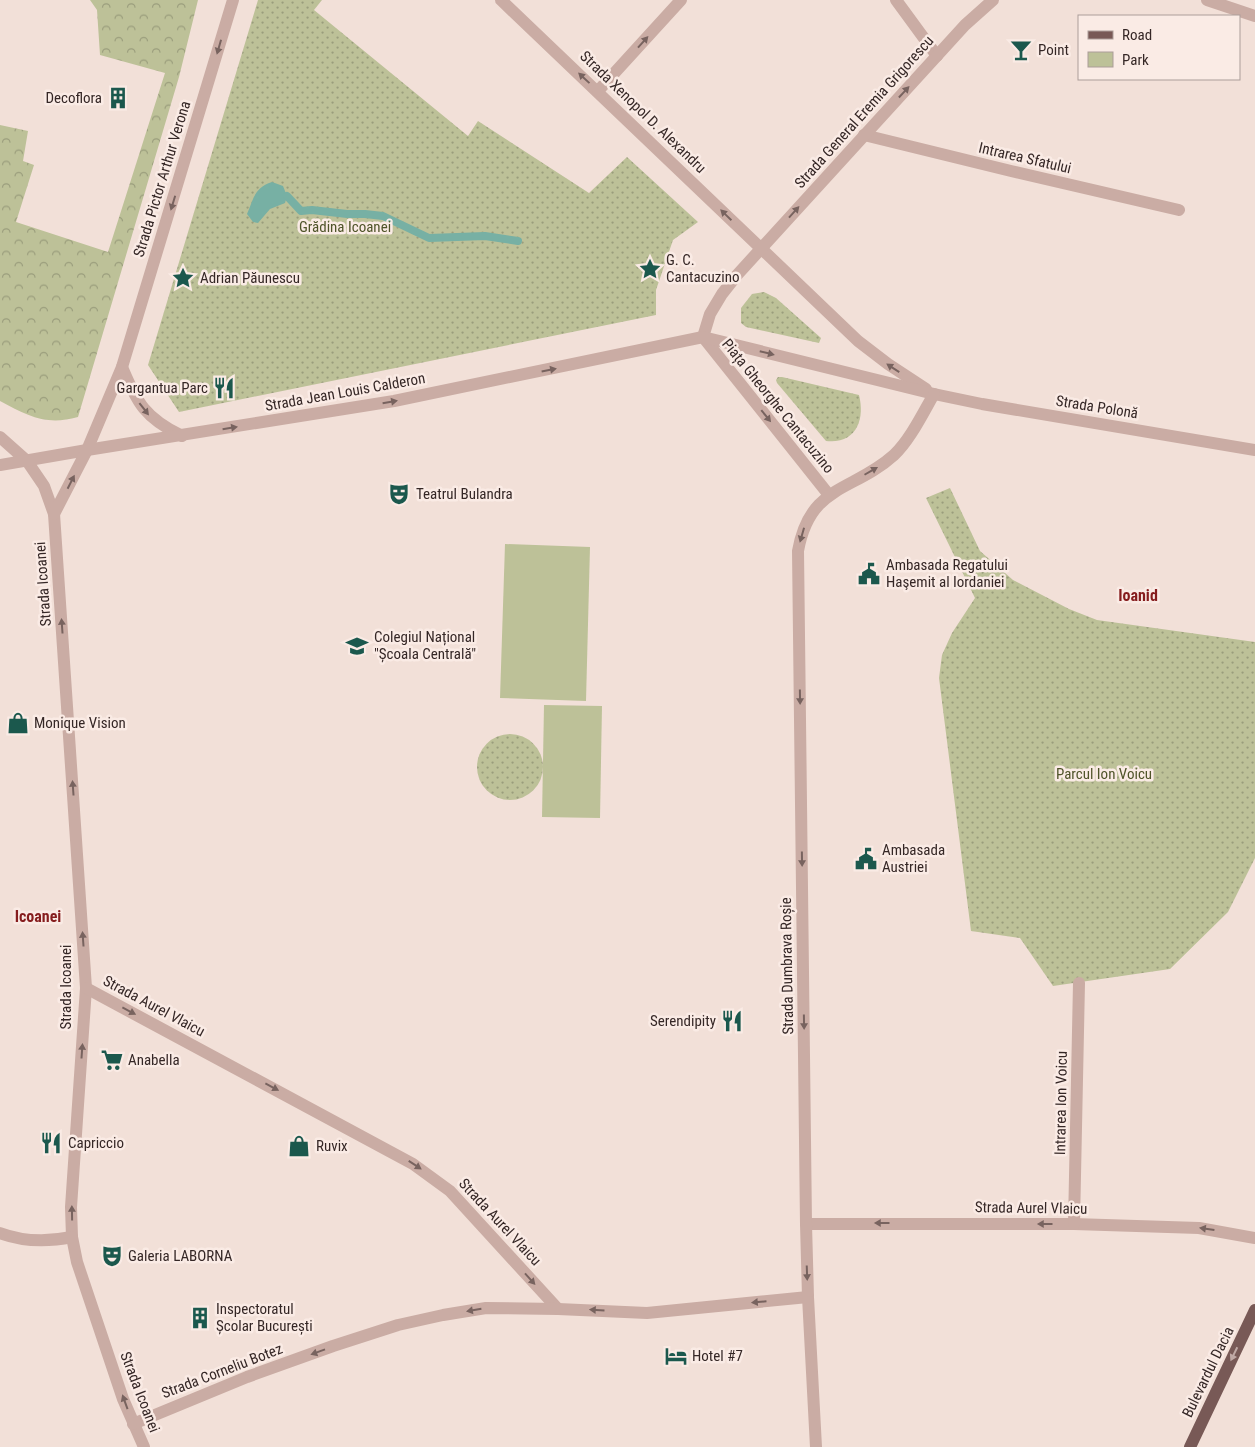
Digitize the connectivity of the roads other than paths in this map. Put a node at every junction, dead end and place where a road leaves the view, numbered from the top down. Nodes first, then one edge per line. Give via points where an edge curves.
1 (233, 0) edge
2 (501, 0) edge
3 (681, 0) edge
4 (896, 0) edge
5 (993, 0) edge
6 (1207, 0) edge
7 (1255, 16) edge
8 (937, 56) junction
9 (598, 92) junction
10 (864, 135) junction
11 (1179, 210) dead end
12 (762, 248) junction
13 (703, 337) junction
14 (122, 367) junction
15 (934, 394) junction
16 (182, 436) junction
17 (0, 437) edge
18 (87, 450) junction
19 (1255, 450) edge
20 (27, 461) junction
21 (0, 466) edge
22 (829, 495) junction
23 (54, 514) junction
24 (1079, 982) dead end
25 (86, 988) junction
26 (806, 1224) junction
27 (1074, 1224) junction
28 (0, 1232) edge
29 (72, 1237) junction
30 (1255, 1238) edge
31 (808, 1297) junction
32 (558, 1308) junction
33 (1255, 1310) edge
34 (133, 1424) junction
35 (144, 1447) edge
36 (816, 1447) edge
37 (1190, 1447) edge

1 -> 14 street, Strada Pictor Arthur Verona
9 -> 2 street, Strada Xenopol D. Alexandru
9 -> 3 street
4 - 8 street
5 - 8 street, Strada General Eremia Grigorescu
6 - 7 street
10 -> 8 street, Strada General Eremia Grigorescu
12 -> 9 street, Strada Xenopol D. Alexandru
10 - 11 street, Intrarea Sfatului
12 -> 10 street, Strada General Eremia Grigorescu
12 - 13 street, Piața Gheorghe Cantacuzino via 722,294 710,314
15 -> 12 street via 871,352
13 -> 15 street, Piața Gheorghe Cantacuzino
16 -> 13 street, Strada Jean Louis Calderon via 394,401
13 -> 22 street, Piața Gheorghe Cantacuzino
14 -> 16 street via 139,402 151,418
14 - 18 street, Strada Pictor Arthur Verona
15 - 19 street, Strada Polonă
22 -> 15 street, Piața Gheorghe Cantacuzino via 896,453
16 - 18 street, Strada Jean Louis Calderon
17 - 20 street
18 - 20 street, Strada Jean Louis Calderon
23 -> 18 street
20 - 21 street, Strada Jean Louis Calderon
20 - 23 street, Strada Icoanei via 44,486
22 -> 26 street, Strada Dumbrava Roșie via 807,519 798,550
25 -> 23 street, Strada Icoanei
24 - 27 street, Intrarea Ion Voicu
29 -> 25 street, Strada Icoanei via 71,1207
25 -> 32 street, Strada Aurel Vlaicu via 414,1164 450,1191
27 -> 26 street, Strada Aurel Vlaicu
26 -> 31 street, Strada Dumbrava Roșie
30 -> 27 street, Strada Aurel Vlaicu via 1199,1228
28 - 29 street via 36,1241
34 -> 29 street, Strada Icoanei via 77,1262
31 -> 32 street via 647,1313
31 - 36 street, Strada Dumbrava Roșie
32 -> 34 street, Strada Corneliu Botez via 486,1308 398,1325 247,1377
33 -> 37 main road, Bulevardul Dacia
34 - 35 street, Strada Icoanei

